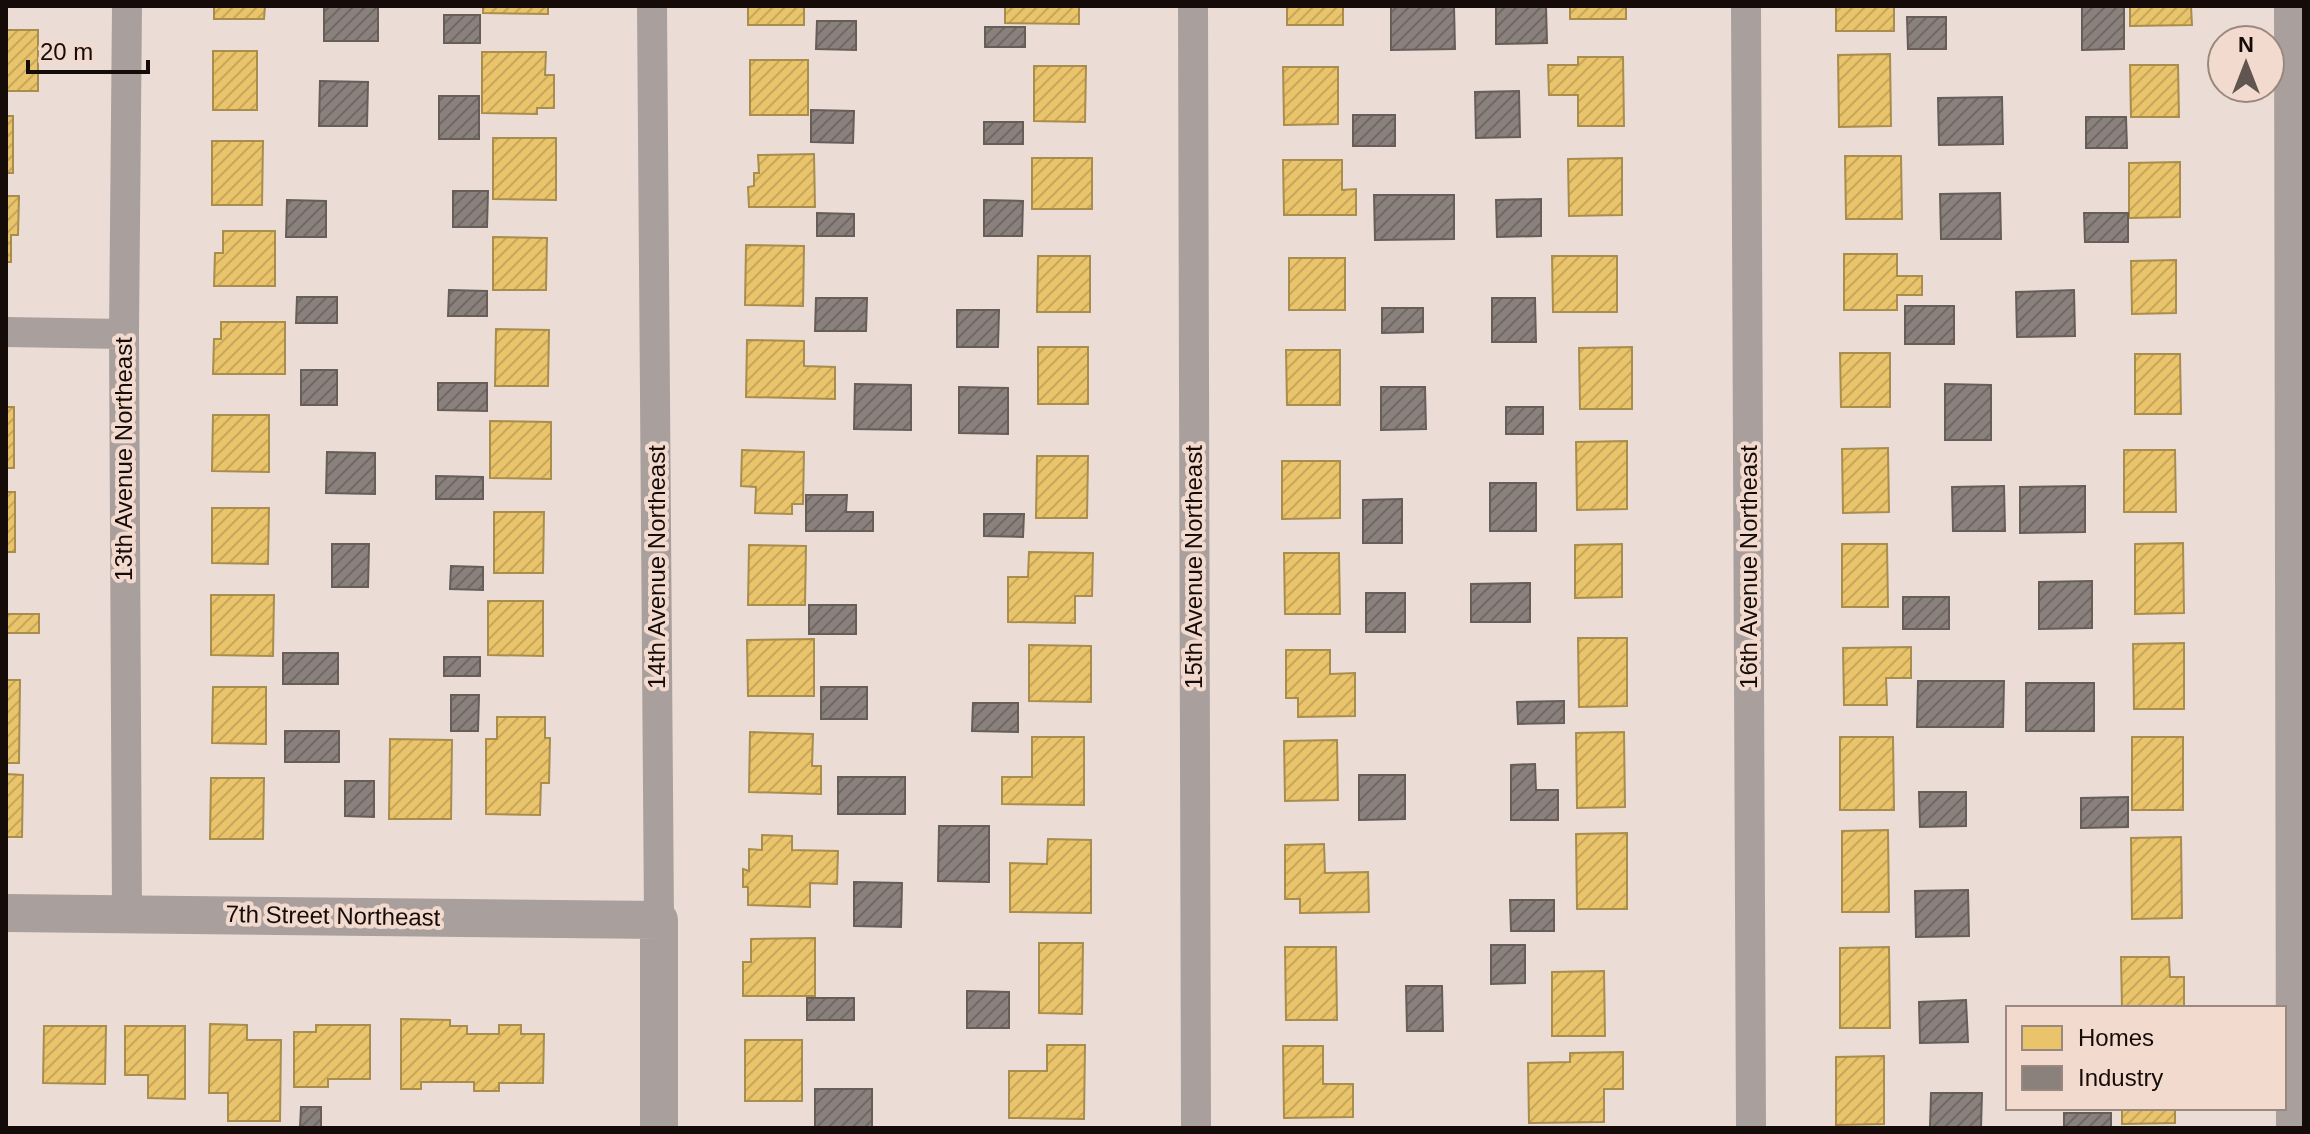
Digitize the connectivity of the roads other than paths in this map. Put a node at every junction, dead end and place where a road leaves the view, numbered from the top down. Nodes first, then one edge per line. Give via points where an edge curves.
1 (127, 6) edge
2 (652, 6) edge
3 (1193, 6) edge
4 (1746, 6) edge
5 (2289, 6) edge
6 (6, 332) edge
7 (124, 334) junction
8 (6, 913) edge
9 (127, 913) junction
10 (659, 920) junction
11 (659, 1128) edge
12 (1196, 1128) edge
13 (1751, 1128) edge
14 (2291, 1128) edge

1 - 7 street, 13th Avenue Northeast
2 - 10 street, 14th Avenue Northeast
3 - 12 street, 15th Avenue Northeast
4 - 13 street, 16th Avenue Northeast
5 - 14 street
6 - 7 street
7 - 9 street, 13th Avenue Northeast
8 - 9 street, 7th Street Northeast
9 - 10 street, 7th Street Northeast
10 - 11 street, 14th Avenue Northeast

